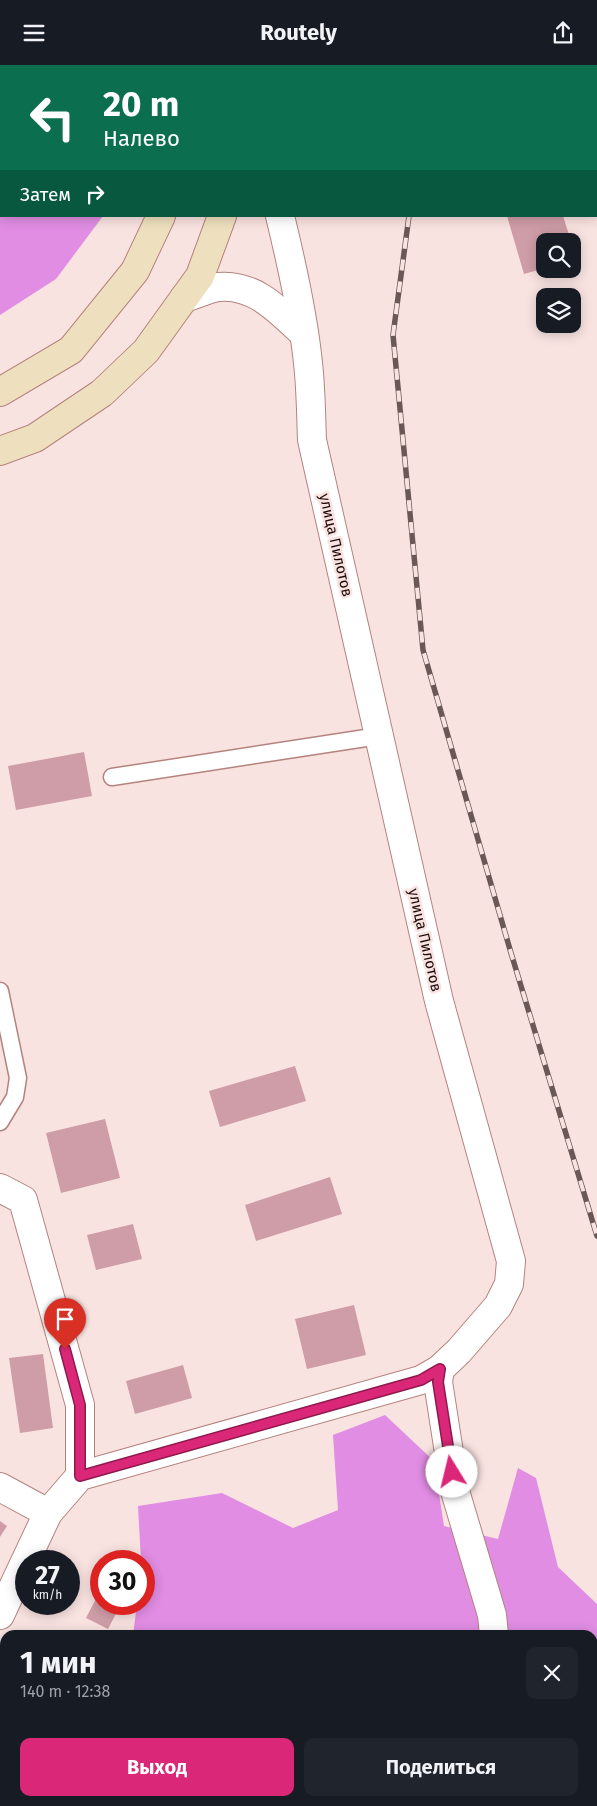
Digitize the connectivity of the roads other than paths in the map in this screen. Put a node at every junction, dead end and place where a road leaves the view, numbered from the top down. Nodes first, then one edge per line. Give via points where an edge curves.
1 (161, 217) edge
2 (222, 217) edge
3 (280, 217) edge
4 (184, 298) junction
5 (304, 334) junction
6 (0, 392) edge
7 (0, 451) edge
8 (379, 736) junction
9 (112, 777) dead end
10 (0, 991) edge
11 (0, 1122) edge
12 (11, 1194) edge
13 (440, 1369) junction
14 (80, 1476) junction
15 (0, 1487) edge
16 (48, 1513) junction
17 (0, 1615) edge
18 (494, 1630) edge

1 - 6 main road via 135,271 71,350
2 - 4 main road via 200,276
3 - 5 street, улица Пилотов
4 - 5 street via 218,287 244,289 268,301
4 - 7 main road via 146,351 102,393 35,439
5 - 8 street, улица Пилотов via 312,440
8 - 9 lane
8 - 13 street, улица Пилотов via 439,1001 511,1261 509,1284 498,1306
10 - 11 lane via 18,1077 15,1097
12 - 14 street via 80,1405
13 - 14 street, улица Пилотов via 421,1380
13 - 18 street via 438,1382 455,1491 492,1615
14 - 16 street
15 - 16 street
16 - 17 street

